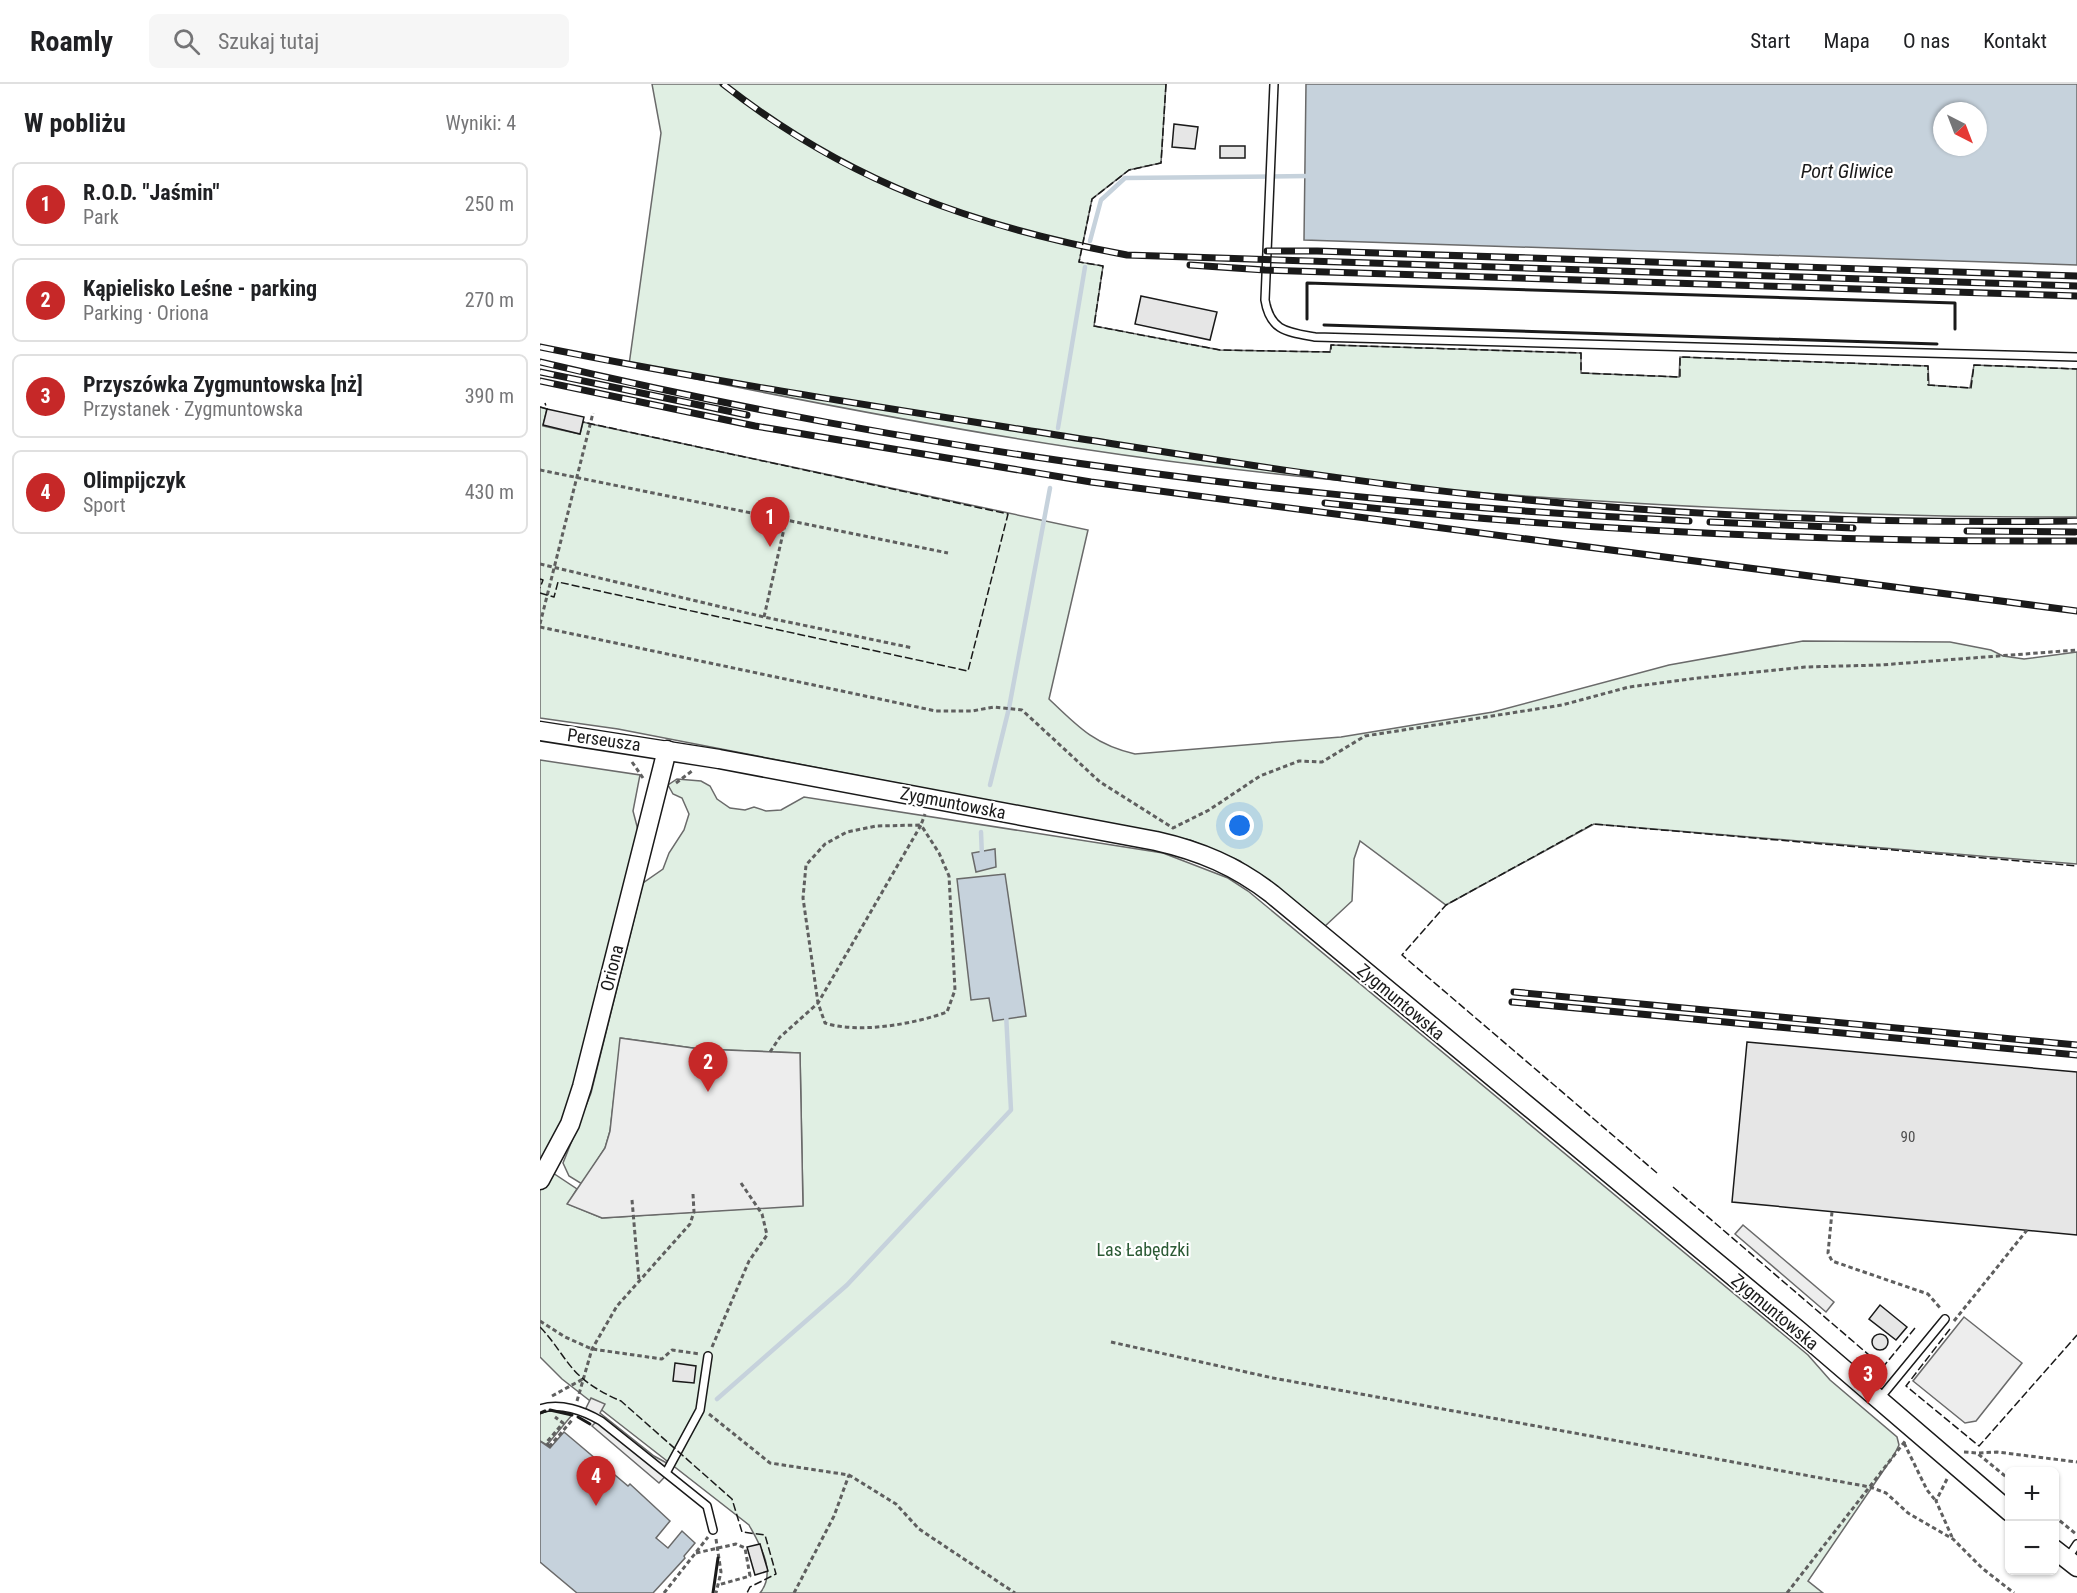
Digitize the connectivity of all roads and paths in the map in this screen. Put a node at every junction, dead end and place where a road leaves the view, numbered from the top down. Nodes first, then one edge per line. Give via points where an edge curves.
1 (1274, 84) edge
2 (2077, 357) edge
3 (593, 413) dead end
4 (540, 470) edge
5 (576, 478) junction
6 (786, 520) junction
7 (948, 553) dead end
8 (540, 564) edge
9 (553, 566) junction
10 (764, 617) junction
11 (540, 626) edge
12 (913, 648) dead end
13 (2077, 650) edge
14 (540, 731) edge
15 (667, 750) junction
16 (926, 810) dead end
17 (921, 825) junction
18 (818, 1004) junction
19 (770, 1052) dead end
20 (540, 1180) edge
21 (741, 1183) dead end
22 (693, 1194) dead end
23 (632, 1200) dead end
24 (1832, 1212) dead end
25 (2026, 1230) dead end
26 (639, 1281) junction
27 (1945, 1319) junction
28 (540, 1321) edge
29 (1111, 1341) dead end
30 (592, 1350) junction
31 (708, 1356) junction
32 (584, 1378) junction
33 (549, 1398) dead end
34 (1879, 1400) junction
35 (542, 1408) edge
36 (574, 1410) junction
37 (705, 1410) dead end
38 (1909, 1437) junction
39 (1961, 1449) dead end
40 (1977, 1453) junction
41 (2077, 1462) edge
42 (667, 1471) junction
43 (849, 1475) junction
44 (1949, 1475) dead end
45 (2005, 1476) edge
46 (1870, 1487) junction
47 (1936, 1501) junction
48 (2005, 1508) edge
49 (2059, 1519) edge
50 (713, 1530) junction
51 (2077, 1535) edge
52 (1953, 1539) junction
53 (718, 1548) junction
54 (696, 1553) junction
55 (718, 1585) junction
56 (664, 1593) edge
57 (716, 1593) edge
58 (794, 1593) edge
59 (1015, 1593) edge
60 (1787, 1593) edge
61 (2014, 1593) edge

1 - 2 lane via 1264,300 1267,315 1275,325 1291,332 1315,337
3 - 5 path
4 - 5 path
5 - 6 path
5 - 9 path
6 - 7 path
6 - 10 path
8 - 9 path
9 - 10 path
9 - 11 path
10 - 12 path
11 - 13 path via 936,711 994,707 1022,710 1100,782 1173,828 1209,810 1260,776 1299,761 1322,762 1365,736 1562,705 1629,687 1698,678 1805,667
14 - 15 street, Perseusza
15 - 20 street, Oriona via 582,1087 570,1124
15 - 34 street, Zygmuntowska via 1156,841 1187,848 1236,868
16 - 17 path
17 - 18 path
17 - 18 path via 876,826 847,832 825,844 806,865 803,898
17 - 18 path via 949,876 955,990 947,1012 922,1021 840,1028 825,1023
18 - 19 path via 780,1037
21 - 31 path via 762,1214 767,1235 749,1261
22 - 26 path via 690,1224
23 - 26 path
24 - 27 path via 1828,1253 1832,1261 1928,1294
25 - 27 path via 1946,1330
26 - 30 path via 617,1306
27 - 34 lane
28 - 30 path
29 - 46 path via 1273,1378
30 - 31 path via 662,1359 672,1350
30 - 32 path
31 - 42 lane via 700,1410
32 - 33 path
32 - 36 path
34 - 38 street, Zygmuntowska
35 - 36 lane
35 - 36 path via 563,1423 546,1443 549,1446 573,1418
36 - 42 lane via 602,1421
37 - 43 path via 770,1463
38 - 46 path
38 - 47 path via 1927,1490
38 - 48 street, Zygmuntowska
39 - 40 path
40 - 41 path
40 - 45 path
42 - 50 lane via 708,1506
43 - 58 path via 834,1516
43 - 59 path via 896,1504 919,1529
44 - 47 path
46 - 52 path via 1886,1493 1908,1513
46 - 60 path
47 - 52 path
49 - 51 path
50 - 53 path
50 - 54 path
52 - 61 path
53 - 54 path
53 - 55 path
53 - 55 path via 742,1546 751,1571 747,1578
54 - 56 path
55 - 57 path

